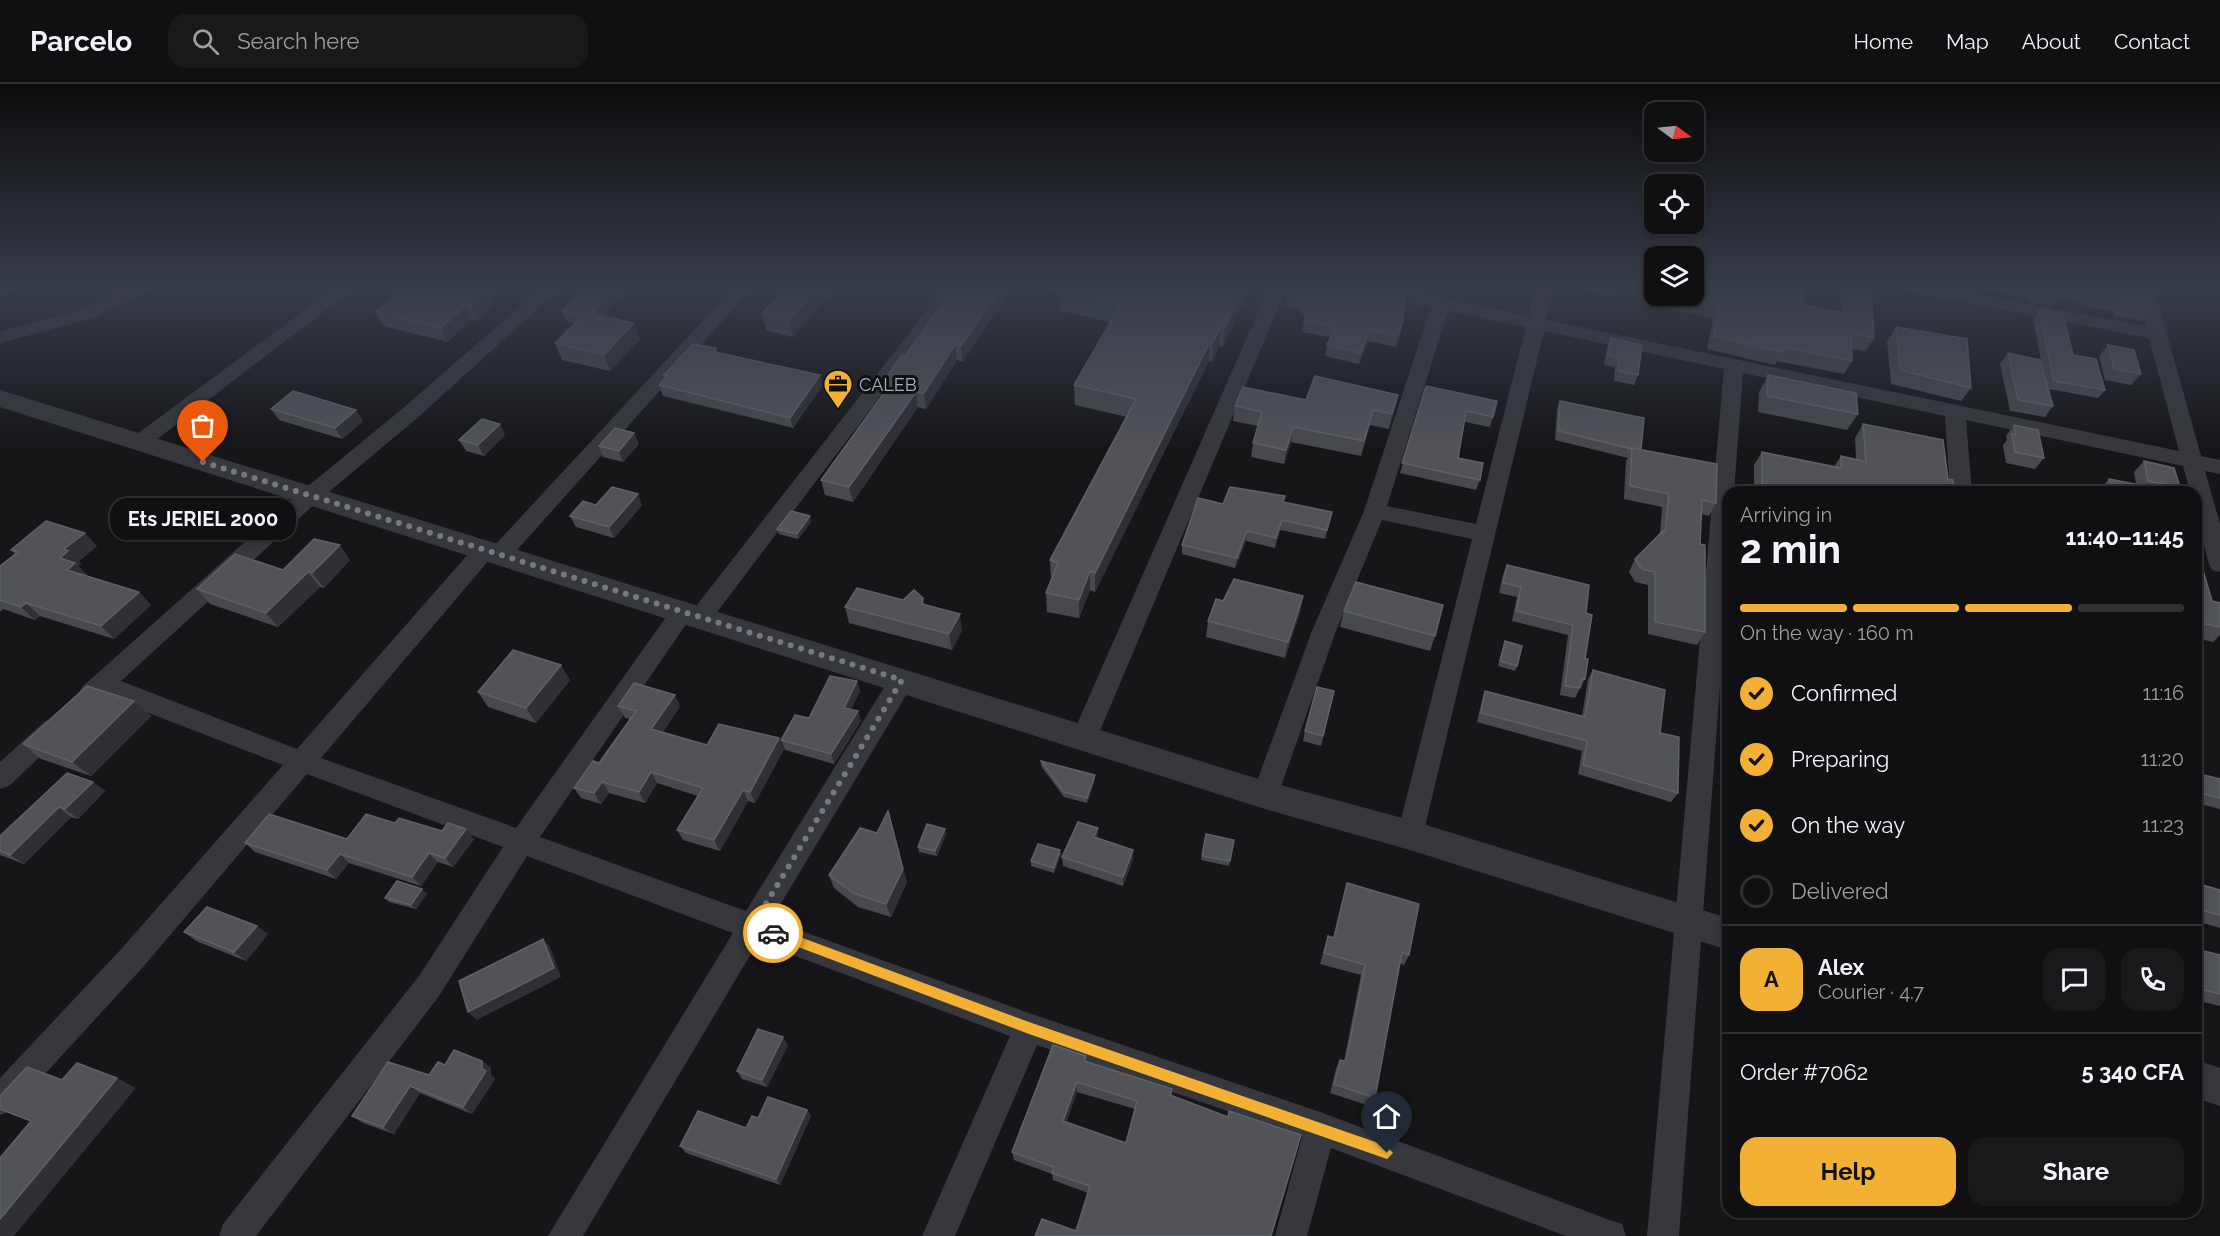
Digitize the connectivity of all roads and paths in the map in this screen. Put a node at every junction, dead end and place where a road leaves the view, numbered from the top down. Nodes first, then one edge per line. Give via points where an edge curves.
1 (275, 341) edge
2 (492, 341) edge
3 (693, 341) edge
4 (911, 341) edge
5 (1255, 341) edge
6 (1429, 341) edge
7 (1532, 341) edge
8 (1617, 341) edge
9 (2160, 341) edge
10 (1734, 365) junction
11 (0, 398) edge
12 (1955, 412) junction
13 (140, 442) junction
14 (2192, 462) junction
15 (2220, 467) edge
16 (1724, 486) edge
17 (1960, 486) edge
18 (2199, 486) edge
19 (310, 496) junction
20 (2202, 498) edge
21 (1375, 511) junction
22 (1722, 517) edge
23 (1484, 534) junction
24 (492, 553) junction
25 (2220, 564) edge
26 (691, 615) junction
27 (902, 680) junction
28 (102, 684) junction
29 (1084, 738) junction
30 (303, 762) junction
31 (0, 778) edge
32 (1265, 795) junction
33 (1410, 836) junction
34 (522, 841) junction
35 (1690, 922) junction
36 (753, 925) junction
37 (1722, 932) edge
38 (1029, 1028) junction
39 (2202, 1081) edge
40 (2220, 1087) edge
41 (0, 1100) edge
42 (1320, 1128) junction
43 (235, 1236) edge
44 (564, 1236) edge
45 (939, 1236) edge
46 (1292, 1236) edge
47 (1610, 1236) edge
48 (1663, 1236) edge

1 - 13 street
2 - 19 street
3 - 24 street
4 - 26 street
5 - 29 street
6 - 21 street
7 - 23 street
8 - 10 street
9 - 14 street
10 - 12 street
10 - 16 street
11 - 13 street
12 - 14 street
12 - 17 street
13 - 19 street
14 - 15 street
14 - 18 street
19 - 24 street
19 - 28 street
20 - 25 street
21 - 23 street
21 - 32 street via 1324,632
22 - 35 street
23 - 33 street
24 - 26 street
24 - 30 street
26 - 27 street
26 - 34 street
27 - 29 street
27 - 36 street
28 - 30 street
28 - 31 street
29 - 32 street
30 - 34 street
30 - 41 street via 134,957
32 - 33 street
33 - 35 street
34 - 36 street
34 - 43 street via 429,986
35 - 37 street
35 - 48 street
36 - 38 street
36 - 44 street
38 - 42 street
38 - 45 street
39 - 40 street
42 - 46 street
42 - 47 street

